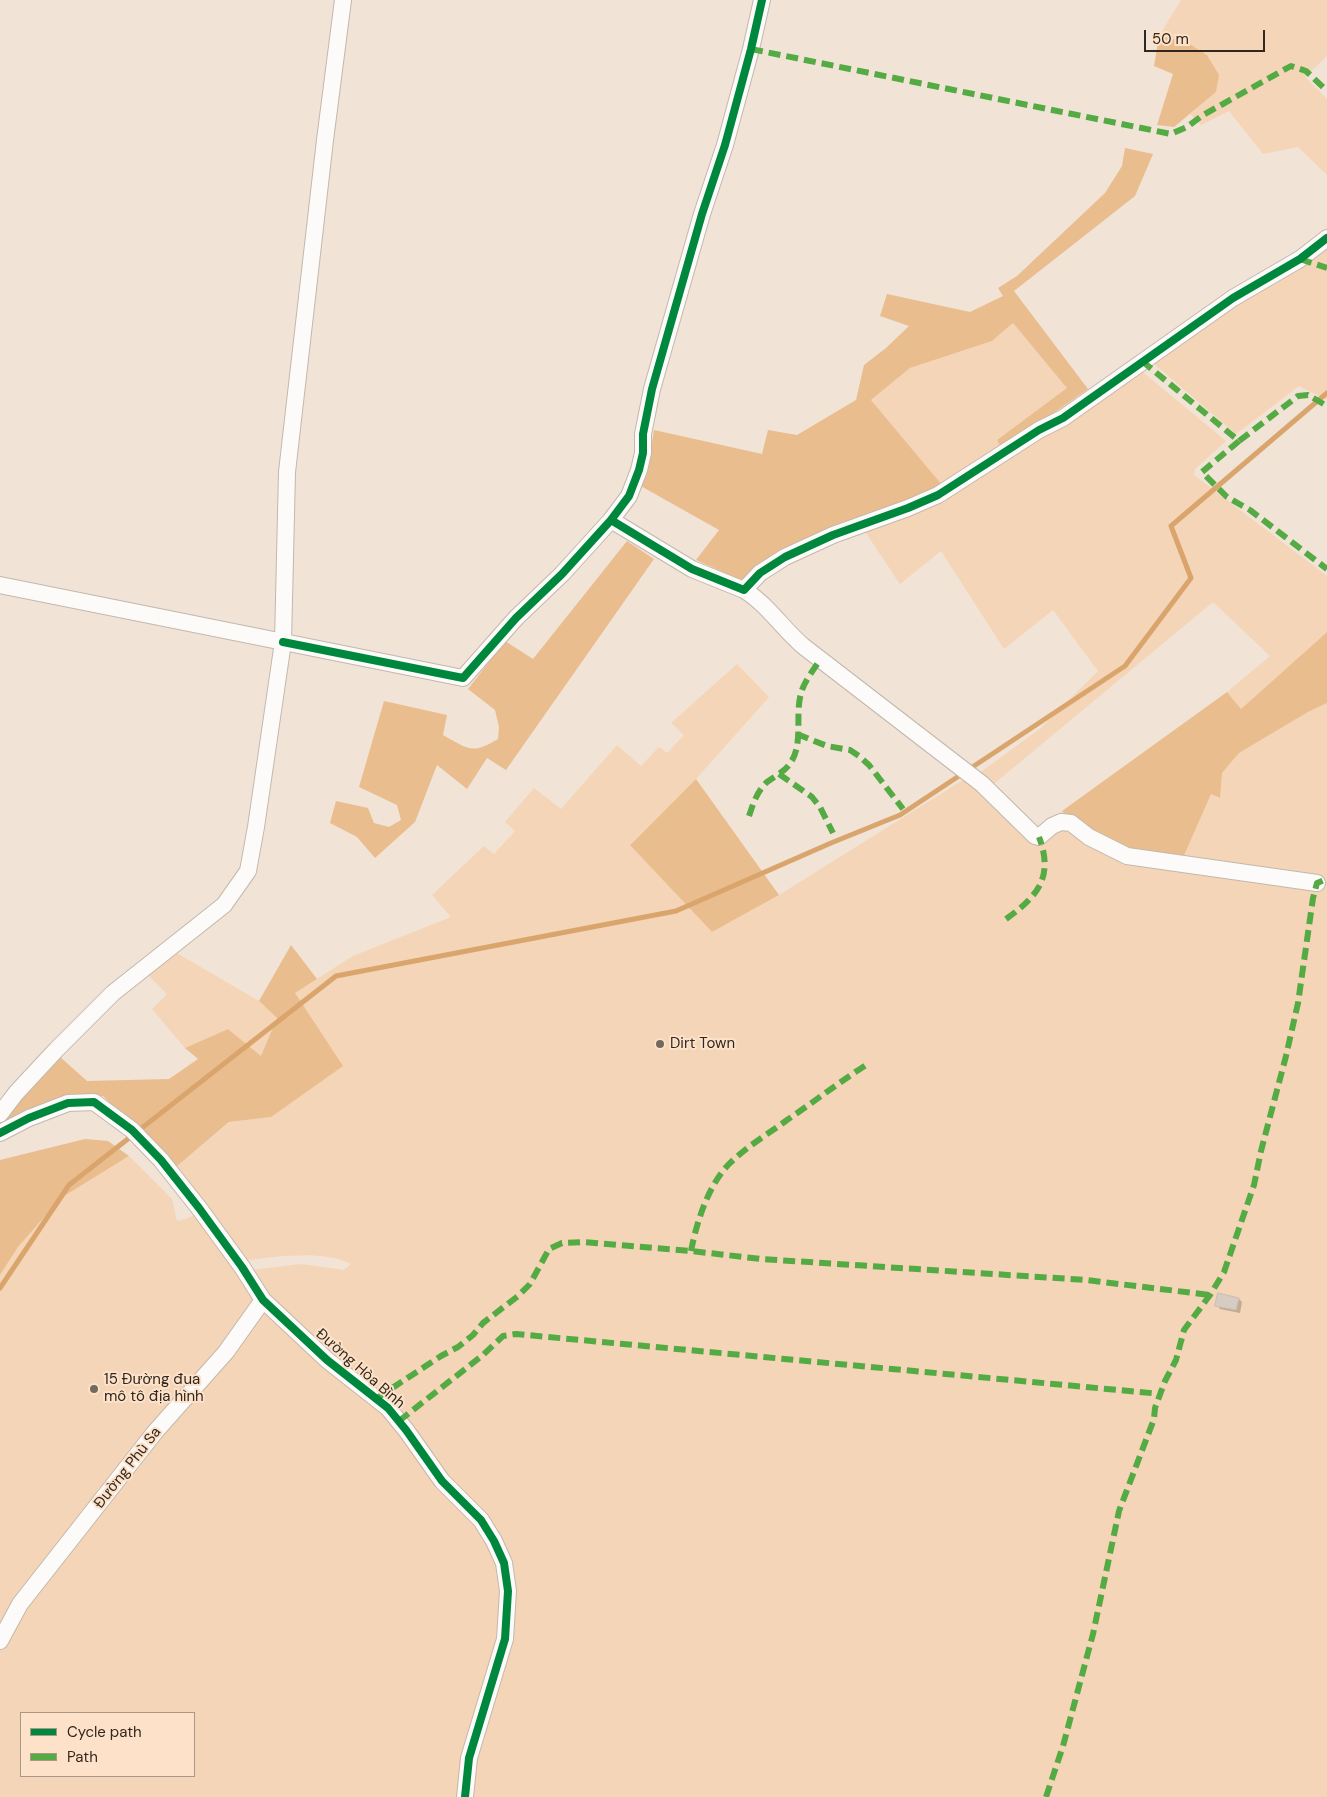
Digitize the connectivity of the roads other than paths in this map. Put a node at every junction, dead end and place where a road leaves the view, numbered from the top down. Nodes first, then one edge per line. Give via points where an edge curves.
1 (343, 0) edge
2 (762, 0) edge
3 (1327, 238) edge
4 (611, 520) junction
5 (0, 585) edge
6 (744, 590) junction
7 (283, 642) junction
8 (1318, 883) dead end
9 (0, 1114) edge
10 (0, 1133) edge
11 (263, 1300) junction
12 (0, 1641) edge
13 (466, 1797) edge

1 - 7 street via 287,472
2 - 4 street via 728,135 652,389 639,470 629,496
3 - 6 street via 1300,259 1233,298 1063,418 938,495 784,557 760,573
4 - 6 street via 692,569
4 - 7 street via 516,618 464,678
5 - 7 street
6 - 8 street via 757,598 802,646 982,784 1035,836 1039,837 1061,822 1071,823 1089,837 1127,856
7 - 9 street via 248,871 224,905 113,993 56,1050
10 - 11 street, Đường Hòa Bình via 68,1104 94,1102 132,1130 161,1160
11 - 12 street, Đường Phù Sa via 226,1352 155,1432 20,1604
11 - 13 street, Đường Hòa Bình via 327,1360 388,1408 442,1481 481,1520 504,1563 508,1591 505,1639 469,1758

